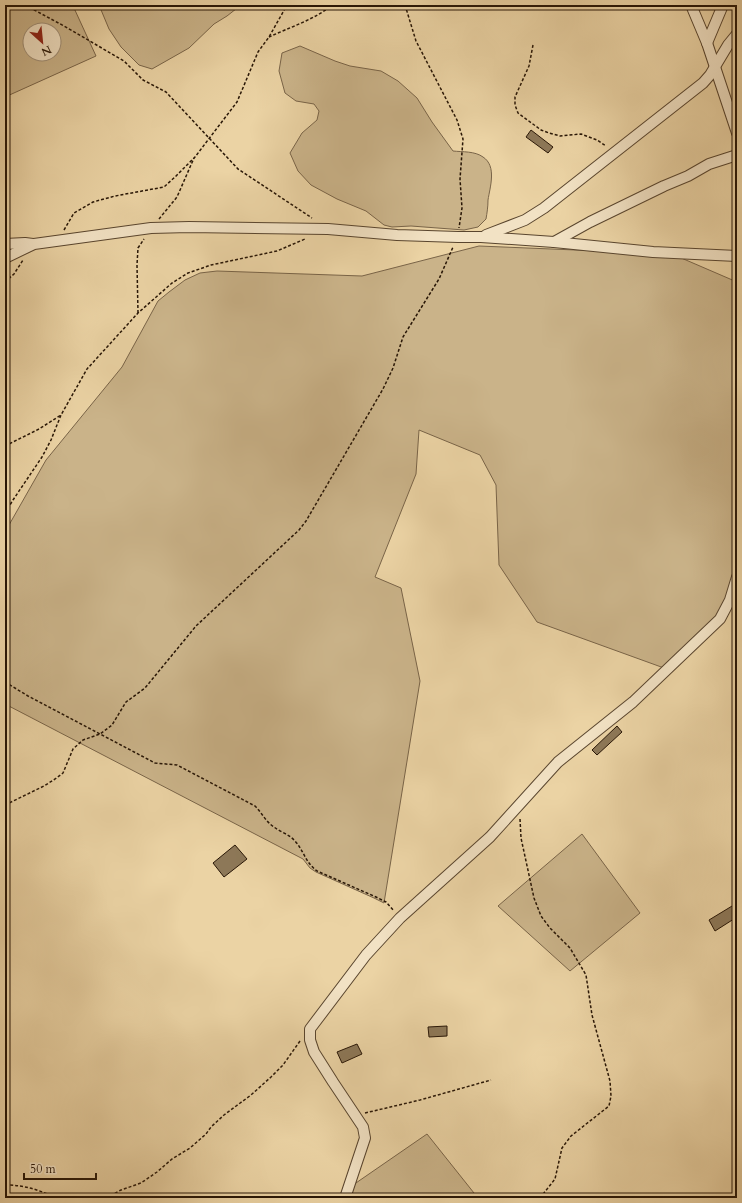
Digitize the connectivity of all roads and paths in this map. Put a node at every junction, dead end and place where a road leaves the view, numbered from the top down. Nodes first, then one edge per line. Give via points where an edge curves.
1 (25, 5) edge
2 (284, 5) edge
3 (287, 5) edge
4 (332, 5) edge
5 (405, 5) edge
6 (691, 5) edge
7 (723, 5) edge
8 (283, 10) junction
9 (737, 34) edge
10 (269, 37) junction
11 (707, 43) junction
12 (533, 45) dead end
13 (715, 66) junction
14 (737, 133) edge
15 (209, 138) junction
16 (618, 149) junction
17 (737, 155) edge
18 (315, 220) dead end
19 (458, 237) junction
20 (482, 237) junction
21 (306, 238) dead end
22 (57, 242) junction
23 (554, 242) junction
24 (5, 244) edge
25 (34, 244) junction
26 (737, 256) edge
27 (5, 258) edge
28 (5, 282) edge
29 (61, 415) junction
30 (5, 446) edge
31 (5, 513) edge
32 (737, 577) edge
33 (5, 682) edge
34 (100, 734) junction
35 (5, 805) edge
36 (519, 805) junction
37 (400, 918) junction
38 (310, 1029) junction
39 (491, 1080) dead end
40 (355, 1116) junction
41 (5, 1185) edge
42 (57, 1198) edge
43 (106, 1198) edge
44 (345, 1198) edge
45 (540, 1198) edge

1 - 15 path via 124,61 143,80 166,92
2 - 8 path
3 - 8 path
4 - 10 path via 303,22
5 - 19 path via 416,41 457,120 463,138 460,178 462,208
6 - 11 street
7 - 11 street
8 - 10 path
9 - 13 street
10 - 15 path via 258,52 237,102
11 - 13 street
12 - 16 path via 529,66 515,97 518,113 541,130 560,136 581,134
13 - 14 street
13 - 16 street via 703,83
15 - 18 path via 238,169
15 - 22 path via 195,157 164,187 93,202 74,213
16 - 20 street via 544,208 524,220
17 - 23 street via 709,164
19 - 20 street
19 - 22 street via 328,229 189,227 151,228
19 - 34 path via 439,279 403,338 383,389 306,521 196,626 145,688 126,702 112,725
20 - 23 street
21 - 29 path via 277,251 211,265 188,273 172,283 138,313 87,369
22 - 25 street
23 - 26 street via 653,252
24 - 25 street
25 - 27 street
25 - 28 path via 14,274
29 - 30 path
29 - 31 path via 42,457
32 - 36 street via 730,600 720,619 633,702 558,762
33 - 34 path
34 - 35 path via 84,740 73,749 63,773 55,779
34 - 37 path via 155,763 177,765 255,806 273,827 293,838 311,867 386,902
36 - 37 street via 490,837
36 - 45 path via 521,838 534,898 550,928 570,948 586,975 592,1015 610,1081 611,1096 609,1106 571,1136 562,1148 555,1179
37 - 38 street via 366,955
38 - 40 street via 314,1052
38 - 43 path via 271,1077 224,1115 190,1148 141,1183
39 - 40 path
40 - 44 street via 363,1127 365,1138
41 - 42 path via 20,1185

